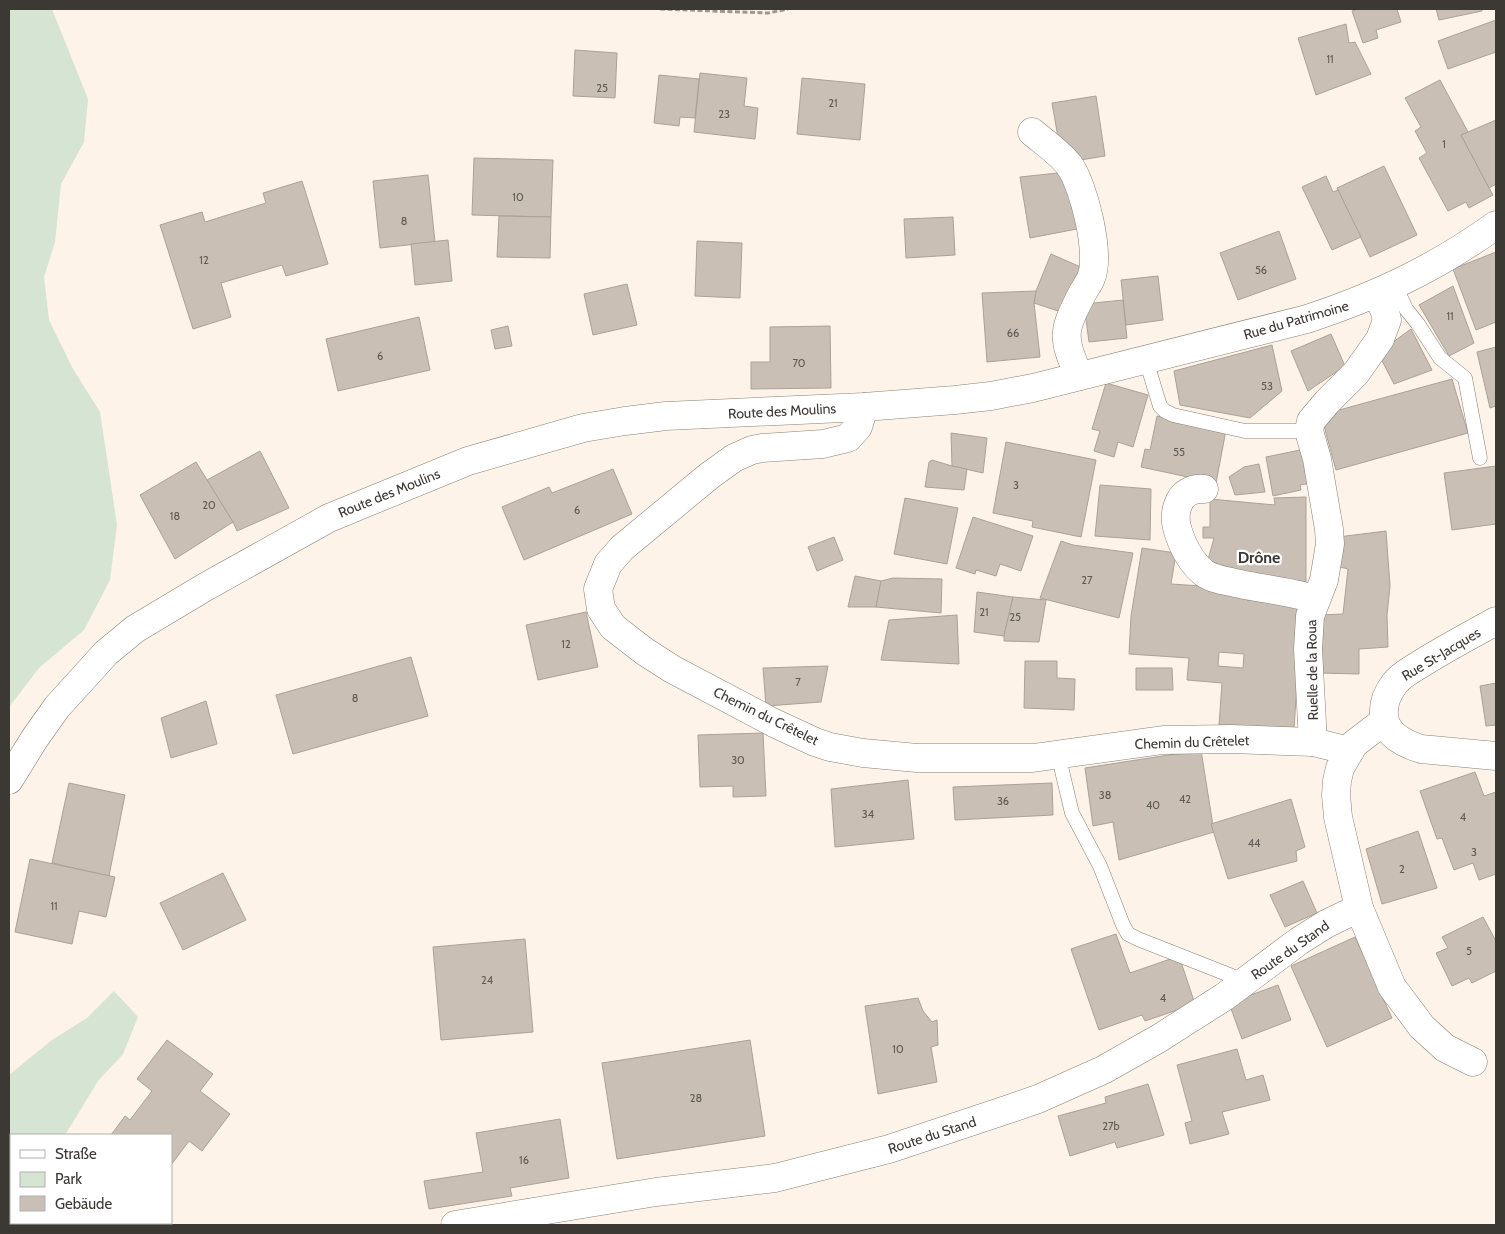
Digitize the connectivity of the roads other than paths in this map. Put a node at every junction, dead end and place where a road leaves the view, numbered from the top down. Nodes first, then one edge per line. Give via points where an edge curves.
1 (1032, 132) dead end
2 (1496, 225) edge
3 (1386, 289) junction
4 (1146, 360) junction
5 (1079, 376) junction
6 (864, 407) junction
7 (1309, 431) junction
8 (1480, 458) dead end
9 (1204, 489) dead end
10 (1316, 599) junction
11 (1496, 620) edge
12 (1384, 720) junction
13 (1313, 742) junction
14 (1350, 750) junction
15 (1058, 754) junction
16 (1496, 756) edge
17 (9, 780) edge
18 (1359, 908) junction
19 (1243, 982) junction
20 (1473, 1062) dead end
21 (455, 1225) edge

1 - 5 street via 1068,163 1087,208 1094,262 1092,277 1065,335
2 - 3 street, Rue du Patrimoine via 1452,254
3 - 4 street, Rue du Patrimoine via 1307,319
3 - 7 street via 1386,320 1380,339 1356,373 1328,401
3 - 8 lane via 1418,324 1440,358 1465,378
4 - 5 street, Rue du Patrimoine
4 - 7 lane via 1160,406 1173,415 1245,431
5 - 6 street, Rue du Patrimoine via 992,396
6 - 15 street, Chemin du Crêtelet via 858,428 848,438 823,444 752,450 724,464 614,557 598,589 601,609 613,627 672,669 790,731 830,747 917,758 1002,759
6 - 17 street, Route des Moulins via 666,416 583,428 468,461 329,518 135,629 106,653 57,707
7 - 10 street, Ruelle de la Roua via 1317,459 1330,544 1324,580
9 - 10 street via 1190,490 1183,496 1178,504 1176,526 1188,556 1205,574
10 - 13 street, Ruelle de la Roua via 1310,616 1308,650
11 - 12 street, Rue St-Jacques via 1432,656 1395,682 1383,708
12 - 14 street
12 - 16 street via 1395,736 1421,750
13 - 14 street, Chemin du Crêtelet
13 - 15 street, Chemin du Crêtelet via 1163,740
14 - 18 street via 1340,768 1336,795
15 - 19 lane via 1072,813 1100,866 1128,934
18 - 19 street, Route du Stand via 1326,924
18 - 20 street via 1392,987 1422,1027 1445,1048
19 - 21 street, Route du Stand via 1201,1012 1103,1070 1038,1099 889,1150 775,1178 656,1192

